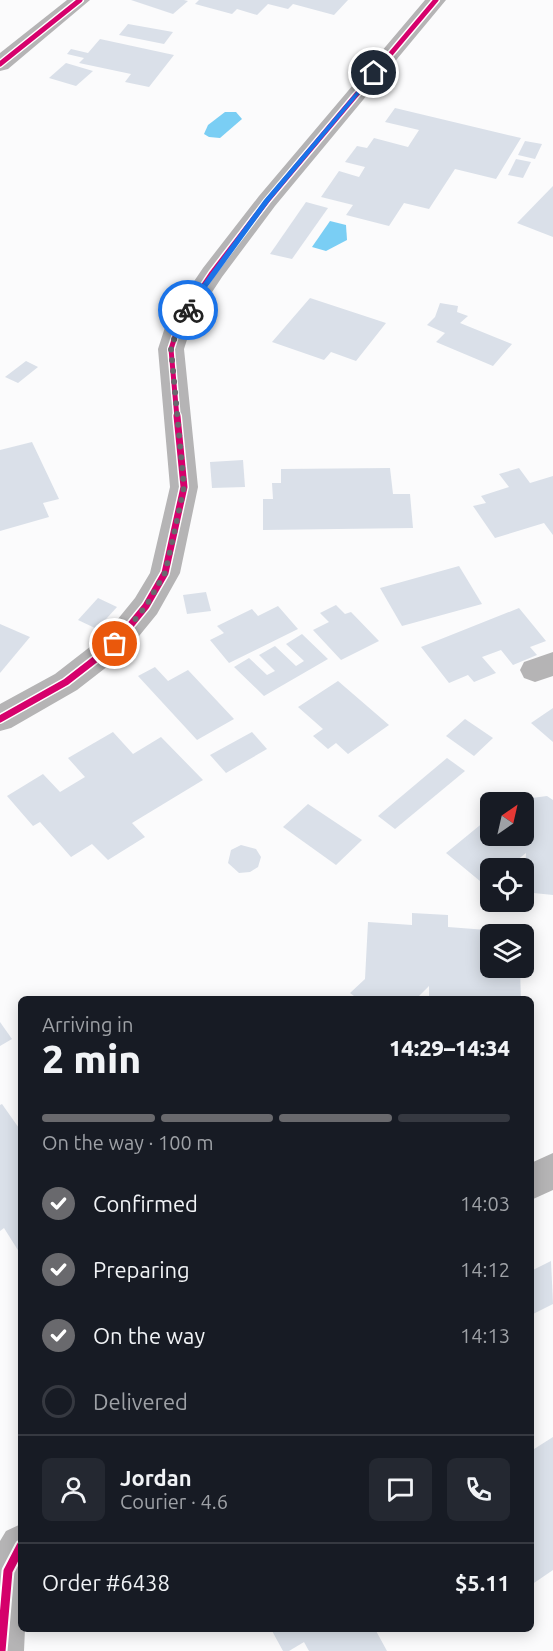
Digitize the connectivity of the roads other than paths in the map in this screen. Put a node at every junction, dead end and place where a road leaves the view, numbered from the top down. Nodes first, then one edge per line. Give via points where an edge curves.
1 (80, 0) edge
2 (436, 0) edge
3 (0, 64) edge
4 (0, 719) edge
5 (553, 1171) edge
6 (534, 1180) edge
7 (18, 1552) edge
8 (1, 1651) edge

1 - 3 street
2 - 4 street via 267,201 180,321 171,349 184,487 165,573 146,606 115,644 66,682
5 - 6 street
7 - 8 street via 8,1571

